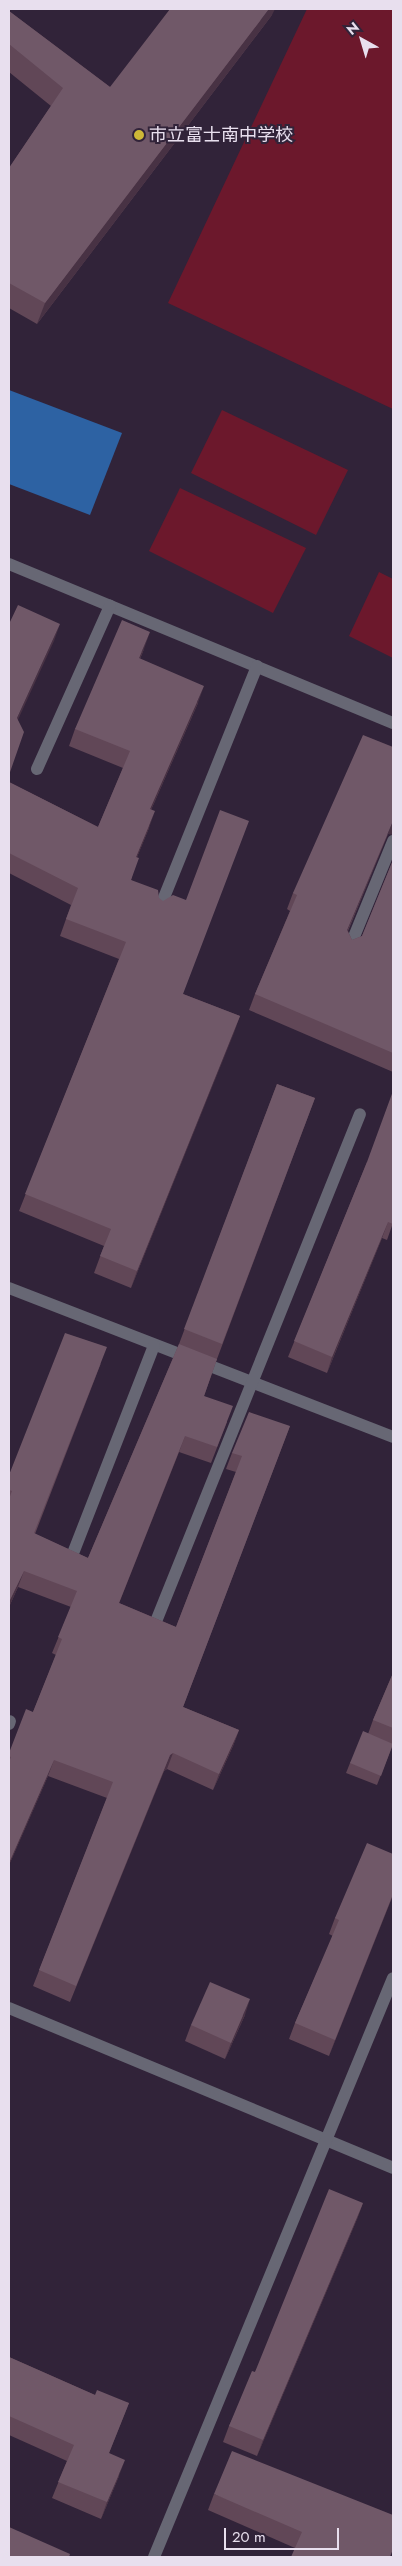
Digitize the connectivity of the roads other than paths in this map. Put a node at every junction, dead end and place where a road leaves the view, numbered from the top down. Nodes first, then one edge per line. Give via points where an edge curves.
1 (10, 567) edge
2 (110, 606) junction
3 (257, 666) junction
4 (393, 723) edge
5 (37, 769) dead end
6 (393, 841) edge
7 (159, 910) edge
8 (349, 949) edge
9 (360, 1114) dead end
10 (9, 1288) edge
11 (154, 1346) junction
12 (255, 1382) junction
13 (393, 1437) edge
14 (70, 1561) edge
15 (157, 1619) edge
16 (393, 1978) edge
17 (9, 2008) edge
18 (326, 2140) junction
19 (393, 2168) edge
20 (154, 2557) edge

1 - 2 street
2 - 3 street
2 - 5 street
3 - 4 street
3 - 7 street
6 - 8 street
9 - 12 street
10 - 11 street
11 - 12 street
11 - 14 street
12 - 13 street
12 - 15 street
16 - 18 street
17 - 18 street
18 - 19 street
18 - 20 street

